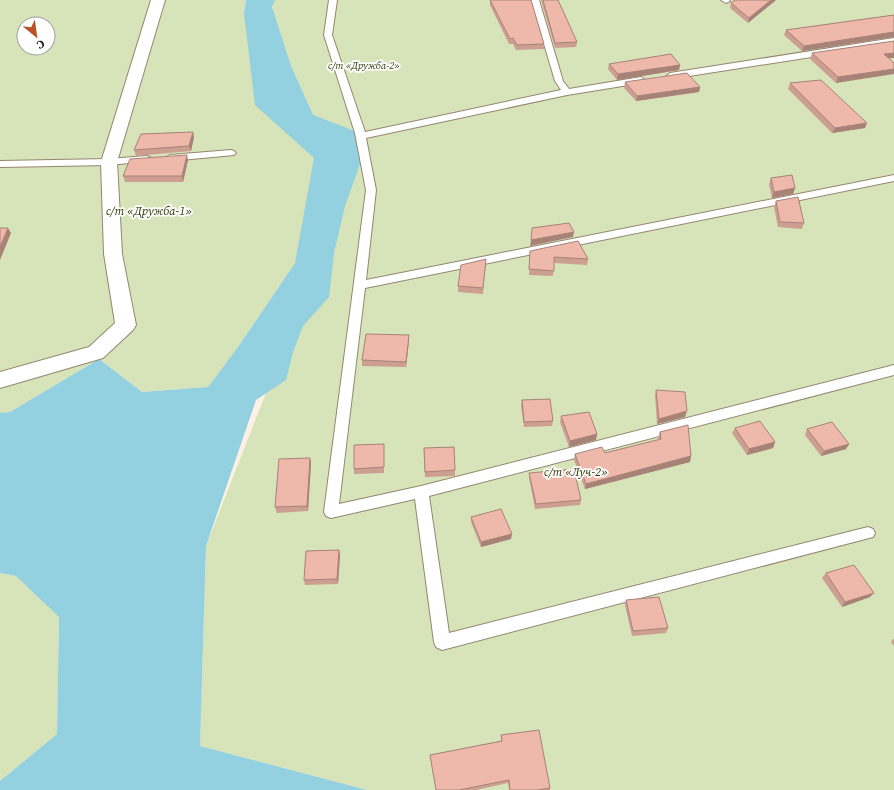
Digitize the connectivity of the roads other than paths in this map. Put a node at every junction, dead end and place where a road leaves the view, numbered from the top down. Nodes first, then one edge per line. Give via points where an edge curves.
1 (158, 0) edge
2 (333, 0) edge
3 (535, 0) edge
4 (894, 41) edge
5 (567, 92) junction
6 (360, 136) junction
7 (231, 153) dead end
8 (109, 162) junction
9 (0, 164) edge
10 (894, 178) edge
11 (358, 285) junction
12 (894, 370) edge
13 (0, 380) edge
14 (421, 492) junction
15 (868, 533) dead end

1 - 8 street
2 - 6 lane via 328,35
3 - 5 lane via 559,81
4 - 5 lane
5 - 6 lane
6 - 11 lane via 371,190
7 - 8 lane
8 - 9 lane
8 - 13 street via 113,254 126,325 96,353
10 - 11 lane
11 - 14 lane via 331,512
12 - 14 lane
14 - 15 lane via 442,642

